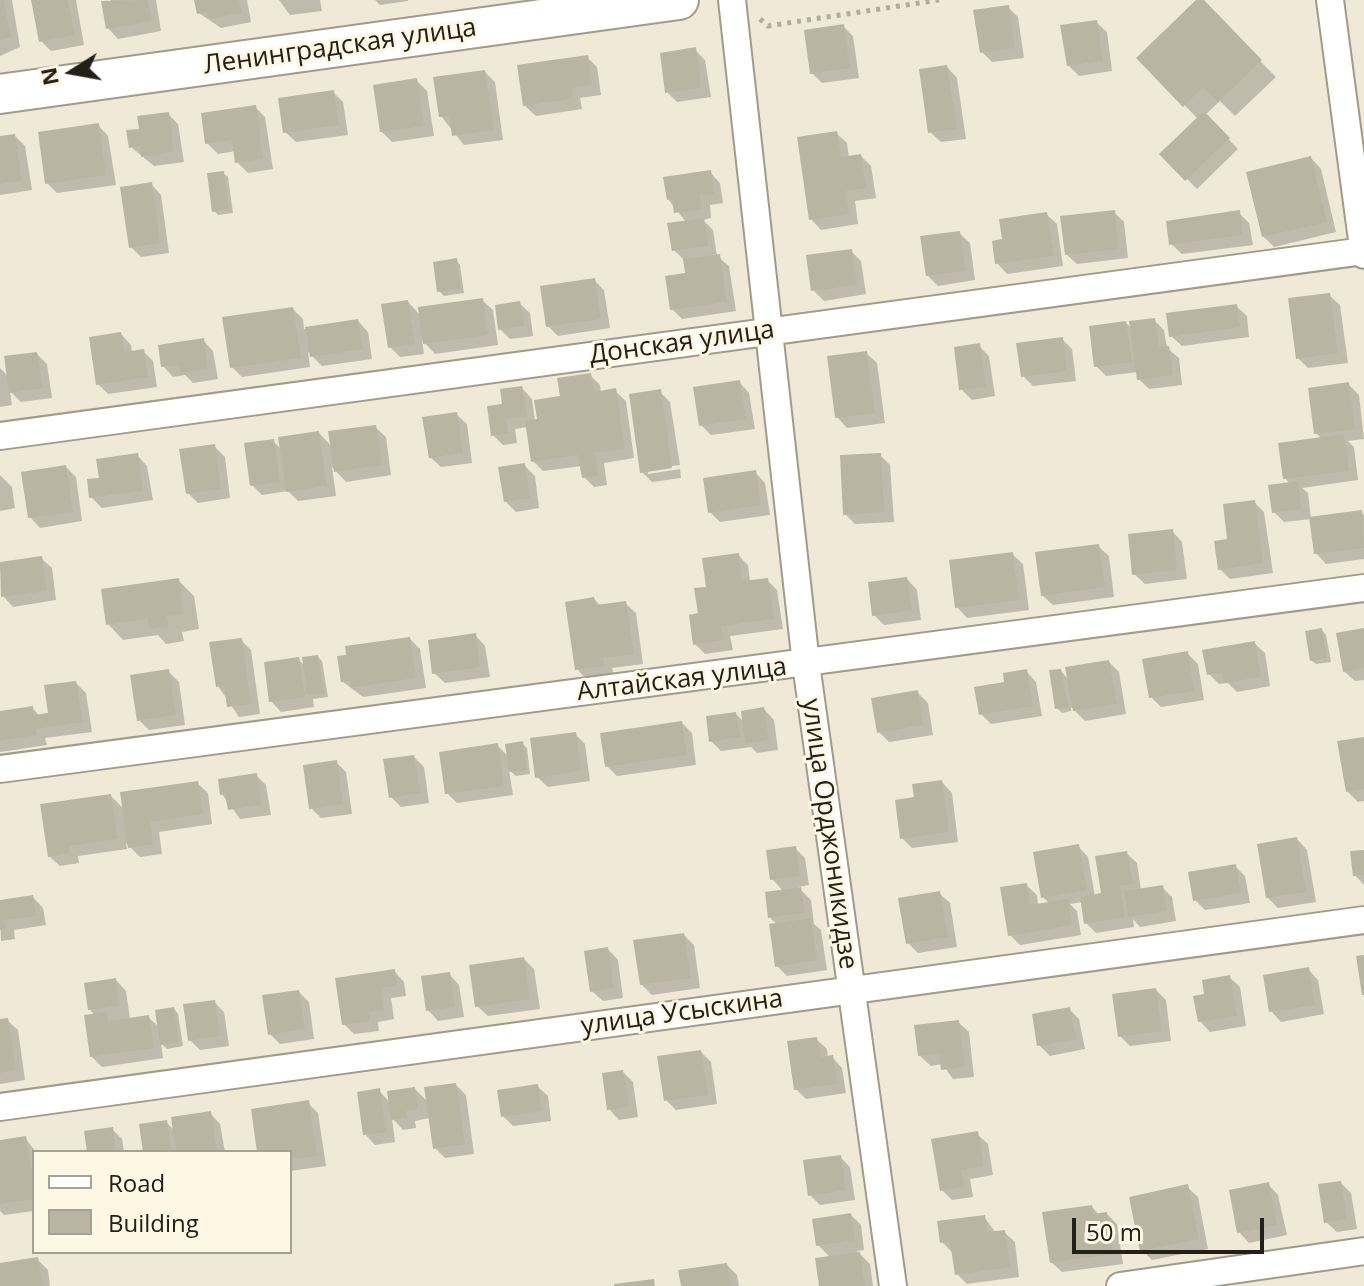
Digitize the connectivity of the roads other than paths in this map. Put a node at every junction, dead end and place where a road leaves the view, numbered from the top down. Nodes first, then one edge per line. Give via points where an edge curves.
1 (679, 0) edge
2 (1330, 0) edge
3 (740, 4) edge
4 (0, 94) edge
5 (1364, 253) edge
6 (770, 331) junction
7 (0, 436) edge
8 (1364, 588) edge
9 (806, 664) junction
10 (0, 769) edge
11 (1364, 920) edge
12 (850, 990) junction
13 (0, 1107) edge
14 (1364, 1251) edge
15 (893, 1286) edge
16 (1120, 1286) edge

1 - 4 street, Ленинградская улица
2 - 5 street
3 - 6 street, улица Орджоникидзе
5 - 6 street, Донская улица
6 - 7 street, Донская улица
6 - 9 street, улица Орджоникидзе
8 - 9 street, Алтайская улица
9 - 10 street, Алтайская улица
9 - 12 street, улица Орджоникидзе
11 - 12 street, улица Усыскина
12 - 13 street, улица Усыскина
12 - 15 street, улица Орджоникидзе
14 - 16 street

